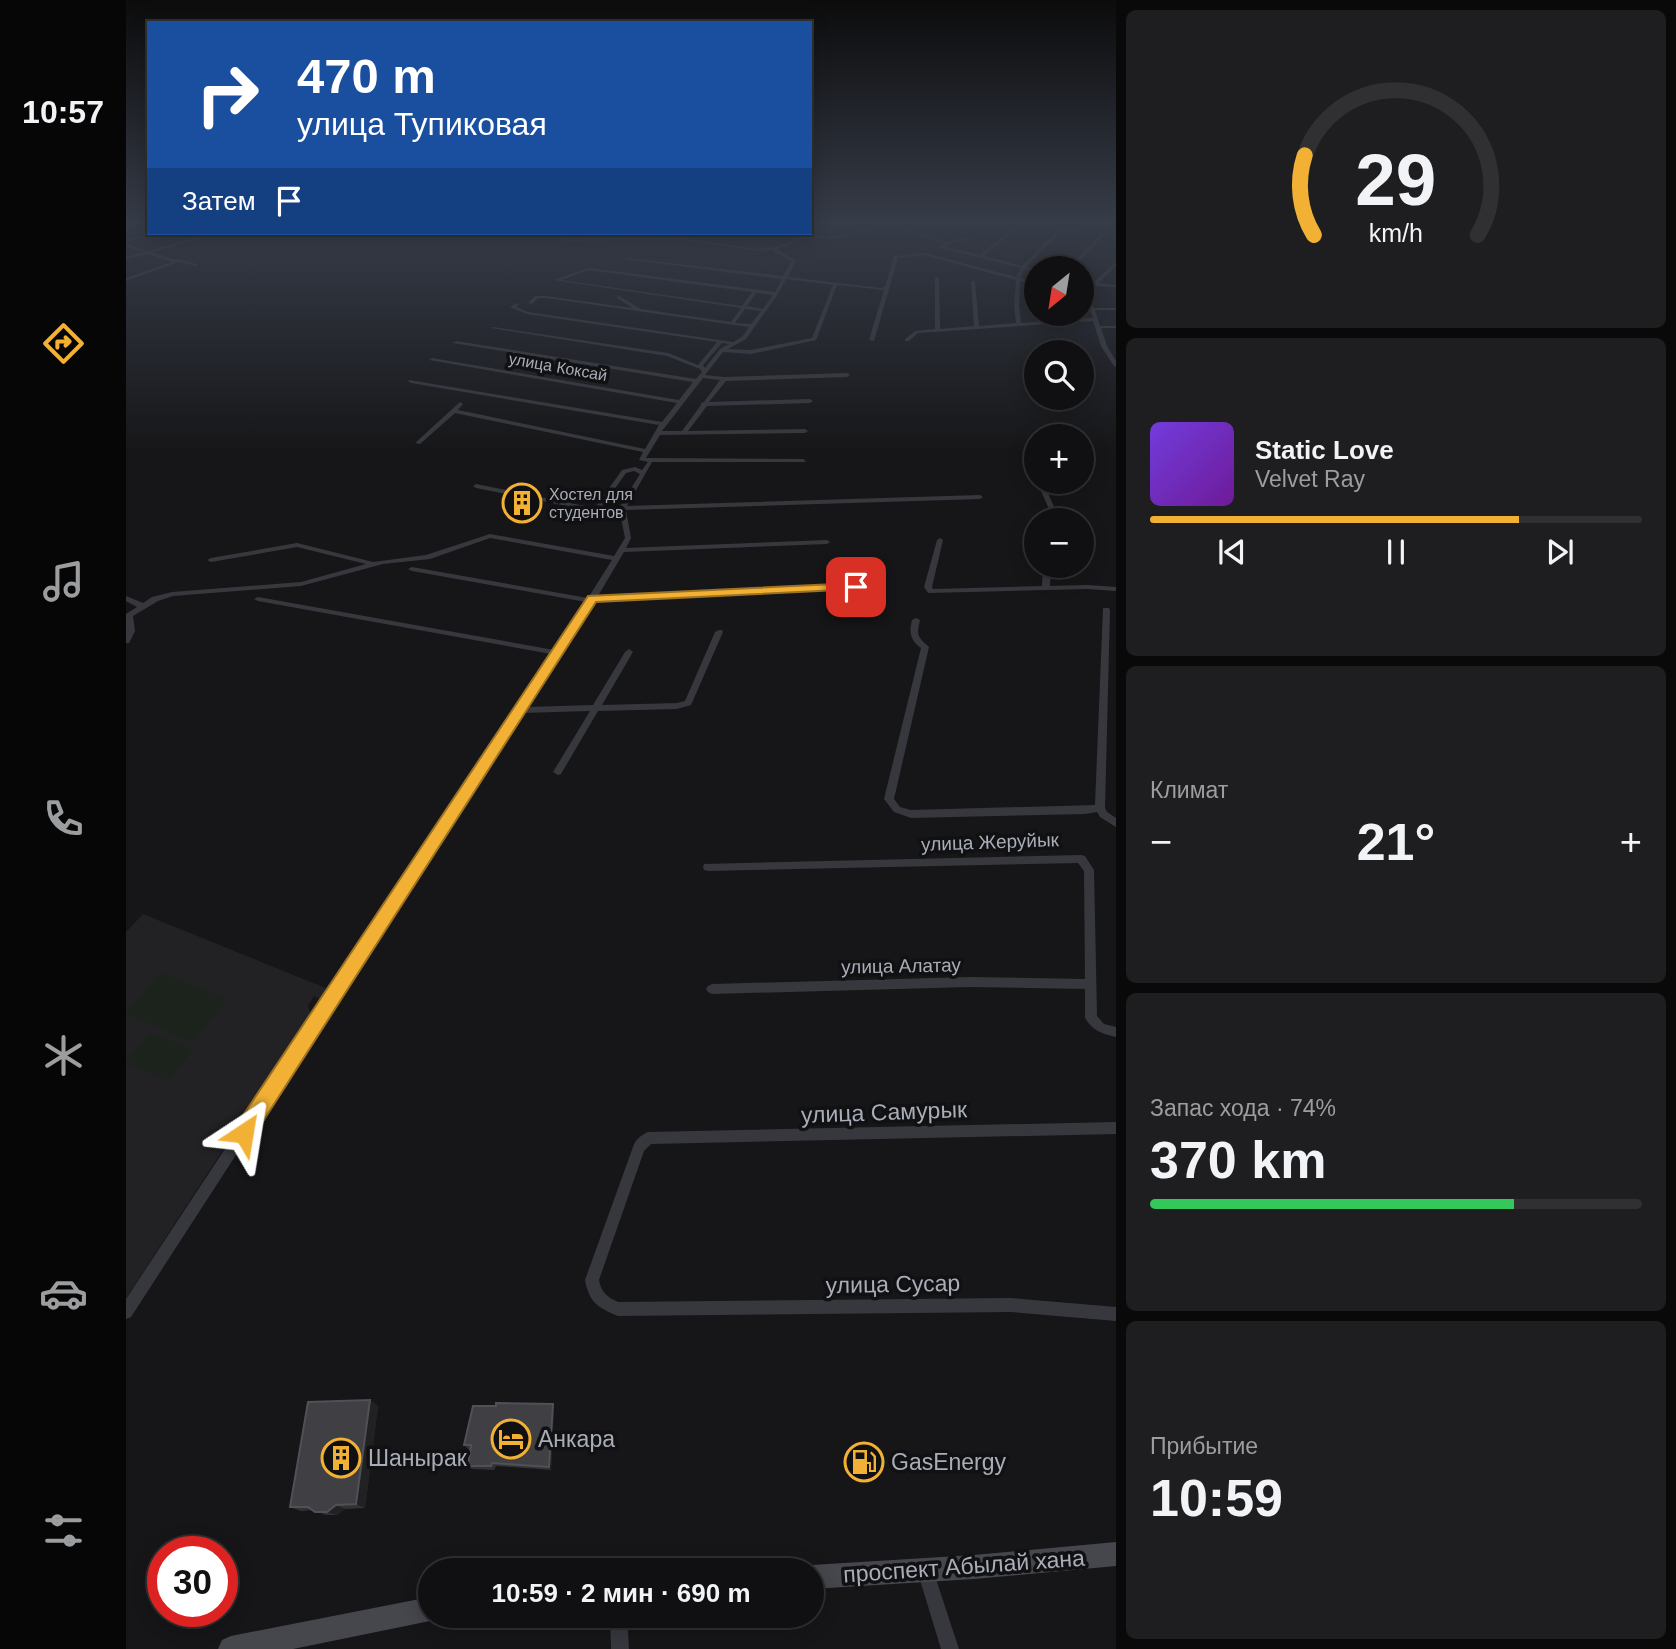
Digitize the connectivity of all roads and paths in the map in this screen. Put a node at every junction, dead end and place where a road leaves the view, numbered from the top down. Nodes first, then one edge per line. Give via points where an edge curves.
1 (534, 300) edge
2 (567, 300) edge
3 (625, 300) edge
4 (696, 300) edge
5 (749, 300) edge
6 (771, 300) edge
7 (829, 300) edge
8 (884, 300) edge
9 (937, 300) edge
10 (974, 300) edge
11 (1015, 300) edge
12 (530, 303) dead end
13 (631, 303) junction
14 (517, 304) dead end
15 (744, 307) junction
16 (625, 308) junction
17 (1094, 309) edge
18 (1116, 309) edge
19 (640, 310) junction
20 (763, 310) junction
21 (1094, 314) edge
22 (1095, 319) junction
23 (732, 324) junction
24 (1019, 324) junction
25 (752, 327) junction
26 (976, 327) junction
27 (1098, 327) junction
28 (1116, 327) edge
29 (494, 328) dead end
30 (938, 330) junction
31 (907, 340) dead end
32 (872, 341) dead end
33 (720, 342) junction
34 (456, 343) dead end
35 (732, 343) junction
36 (722, 350) junction
37 (432, 360) dead end
38 (1116, 365) edge
39 (701, 374) junction
40 (847, 375) dead end
41 (724, 379) junction
42 (411, 381) dead end
43 (810, 401) dead end
44 (680, 402) junction
45 (460, 404) dead end
46 (703, 404) junction
47 (454, 411) junction
48 (663, 424) junction
49 (805, 431) dead end
50 (684, 432) junction
51 (658, 433) junction
52 (418, 443) dead end
53 (645, 451) junction
54 (803, 461) dead end
55 (650, 463) junction
56 (643, 473) junction
57 (476, 486) dead end
58 (980, 497) dead end
59 (622, 508) junction
60 (940, 540) dead end
61 (827, 541) dead end
62 (620, 554) junction
63 (211, 560) dead end
64 (374, 564) junction
65 (412, 569) dead end
66 (1046, 578) edge
67 (856, 587) dead end
68 (1046, 589) junction
69 (1116, 589) edge
70 (126, 598) edge
71 (258, 599) dead end
72 (592, 600) junction
73 (142, 606) junction
74 (1106, 610) dead end
75 (127, 616) edge
76 (916, 620) dead end
77 (719, 632) dead end
78 (126, 641) edge
79 (558, 653) junction
80 (629, 653) dead end
81 (522, 709) junction
82 (597, 709) junction
83 (558, 772) dead end
84 (1100, 808) junction
85 (1116, 823) edge
86 (708, 867) dead end
87 (1090, 984) junction
88 (712, 989) dead end
89 (1116, 1032) edge
90 (1116, 1128) edge
91 (653, 1138) joint
92 (126, 1312) edge
93 (1116, 1314) edge
94 (1116, 1554) edge
95 (925, 1570) junction
96 (824, 1576) edge
97 (418, 1611) edge
98 (619, 1628) edge
99 (238, 1648) edge
100 (620, 1649) edge
101 (950, 1649) edge

1 - 12 street
2 - 16 street
3 - 13 street
4 - 15 street
5 - 15 street
6 - 20 street
7 - 36 street via 814,339 751,352
8 - 32 street
9 - 30 street
10 - 26 street
11 - 24 street
13 - 16 street
13 - 19 street
14 - 33 street via 512,307 527,313
15 - 20 street
15 - 23 street
16 - 19 street
17 - 18 street
19 - 23 street
20 - 25 street
21 - 22 street
22 - 24 street
22 - 27 street
23 - 25 street
24 - 26 street
25 - 35 street via 744,338
26 - 30 street
27 - 28 street
27 - 38 street
29 - 39 street via 668,355
30 - 31 street via 917,332
33 - 35 street
33 - 39 street via 700,365
34 - 39 street
35 - 36 street
36 - 39 street
37 - 44 street, улица Коксай
39 - 41 street
39 - 44 street
40 - 41 street
41 - 46 street
42 - 48 street
43 - 46 street
44 - 48 street
45 - 47 street
46 - 50 street
47 - 52 street
47 - 53 street
48 - 51 street
49 - 50 street
50 - 51 street
51 - 53 street
53 - 55 street via 642,460
54 - 55 street
55 - 56 street
56 - 57 street via 624,471 597,510
56 - 59 street
58 - 59 street
59 - 62 street via 628,536
60 - 68 street via 928,587 931,591
61 - 62 street
62 - 64 street via 490,536 427,557
62 - 72 street
63 - 64 street via 297,545
64 - 73 street via 301,584 172,594
65 - 72 street
66 - 68 street
67 - 72 street
68 - 69 street
70 - 73 street
71 - 79 street
72 - 79 street
73 - 75 street
74 - 84 street
75 - 78 street via 131,631
76 - 84 street via 913,635 925,647 889,799 897,810 985,814
77 - 82 street via 688,703
79 - 81 street
80 - 82 street
81 - 82 street
81 - 92 street
82 - 83 street
84 - 85 street
86 - 87 street, улица Жеруйык via 1081,859 1089,870
87 - 88 street, улица Алатау
87 - 89 street, улица Жеруйык via 1091,1018 1101,1028
90 - 91 street, улица Самурык
91 - 93 street, улица Сусар via 639,1147 592,1280 593,1293 618,1309 1011,1305
94 - 95 main road, проспект Абылай хана
95 - 96 main road, проспект Абылай хана
95 - 101 street
97 - 99 main road
98 - 100 street

